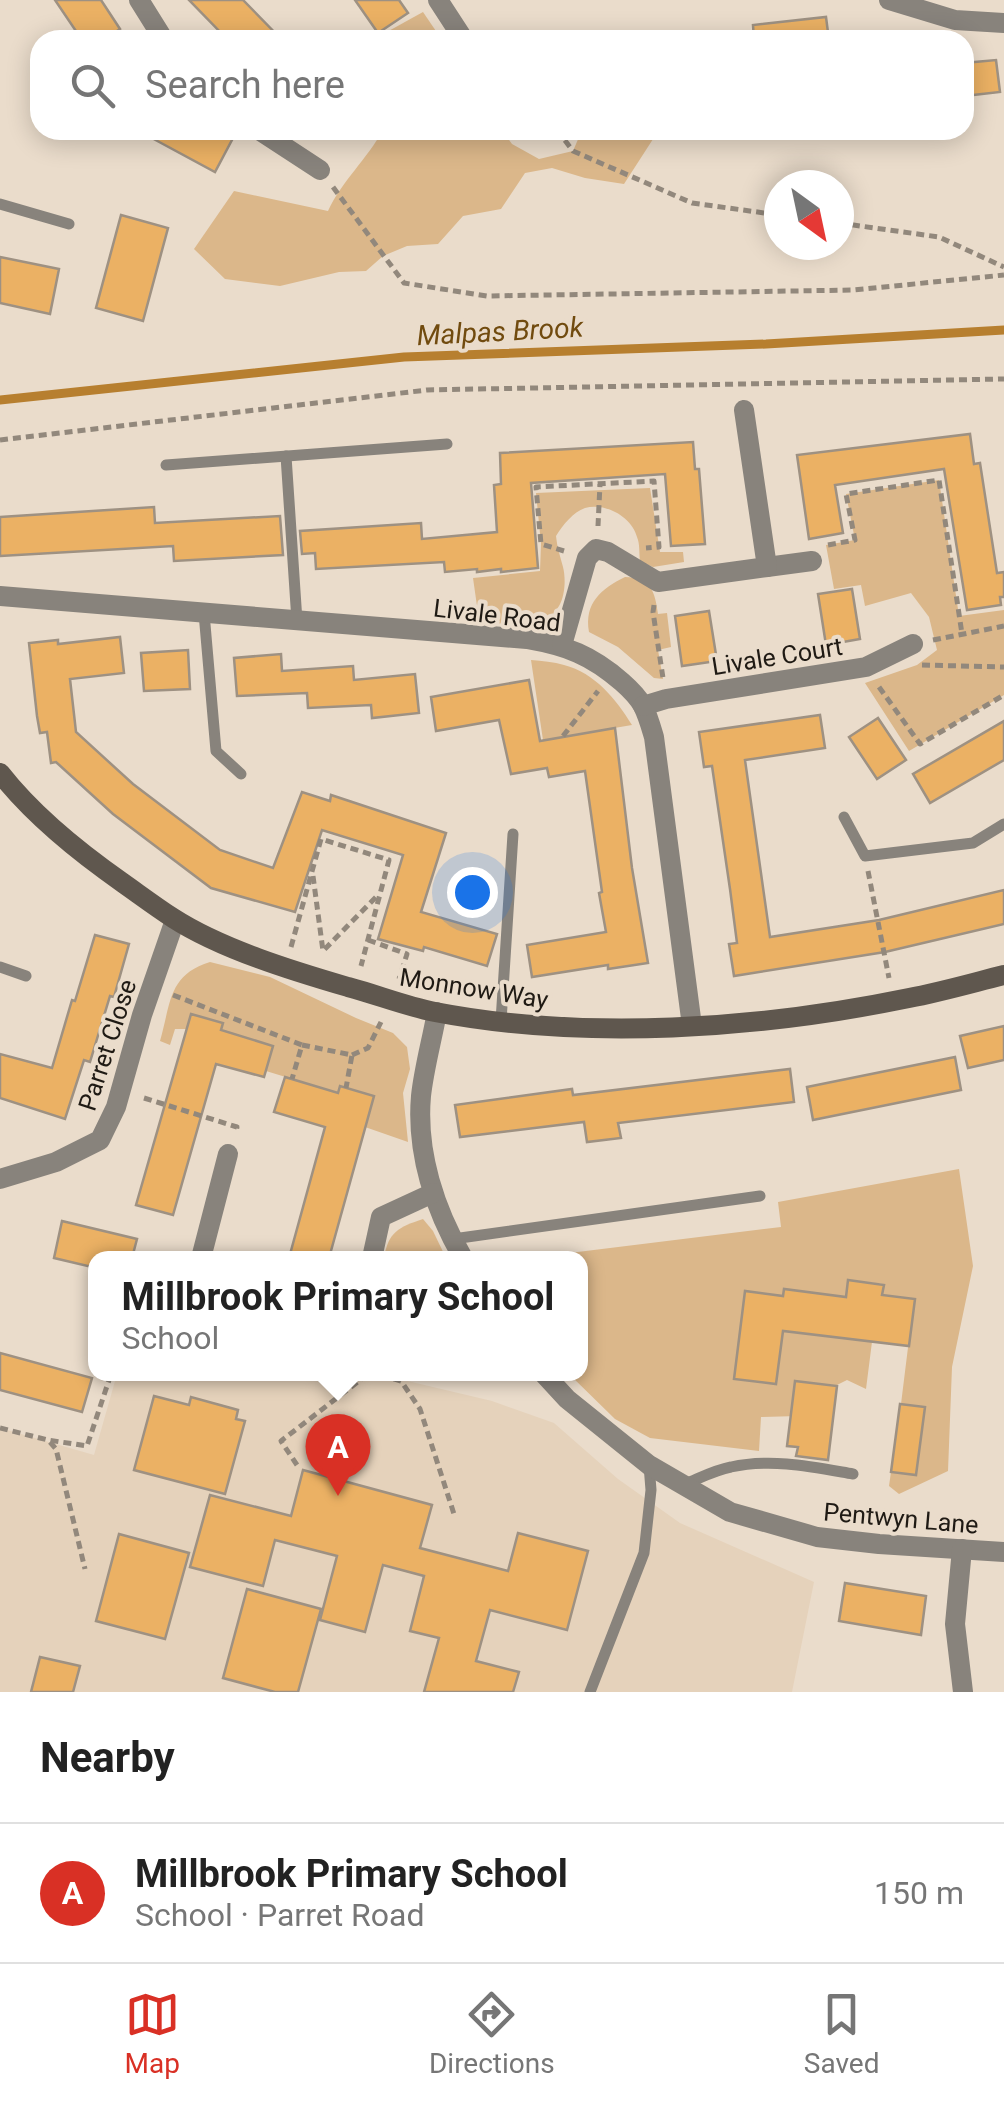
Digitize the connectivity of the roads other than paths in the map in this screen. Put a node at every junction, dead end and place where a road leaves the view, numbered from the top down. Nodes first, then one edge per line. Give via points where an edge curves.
1 (139, 0) edge
2 (438, 0) edge
3 (889, 0) edge
4 (1004, 22) edge
5 (158, 30) edge
6 (458, 30) edge
7 (274, 140) edge
8 (320, 170) road end
9 (0, 204) edge
10 (69, 224) dead end
11 (744, 410) dead end
12 (446, 444) dead end
13 (286, 456) junction
14 (166, 465) dead end
15 (812, 561) road end
16 (768, 567) junction
17 (0, 596) edge
18 (204, 613) junction
19 (298, 621) junction
20 (914, 644) road end
21 (562, 645) junction
22 (643, 706) junction
23 (0, 772) edge
24 (241, 774) dead end
25 (844, 817) dead end
26 (1004, 824) edge
27 (512, 834) dead end
28 (175, 920) junction
29 (0, 967) edge
30 (1004, 975) edge
31 (26, 976) dead end
32 (437, 1012) junction
33 (502, 1021) junction
34 (692, 1026) junction
35 (228, 1154) road end
36 (0, 1178) edge
37 (433, 1193) junction
38 (760, 1196) dead end
39 (452, 1240) junction
40 (202, 1251) edge
41 (374, 1251) edge
42 (459, 1251) edge
43 (551, 1381) edge
44 (649, 1465) junction
45 (853, 1474) dead end
46 (685, 1484) junction
47 (962, 1549) junction
48 (1004, 1552) edge
49 (590, 1692) edge
50 (963, 1692) edge

1 - 5 street
2 - 6 street
3 - 4 street via 955,20
7 - 8 street
9 - 10 lane
11 - 16 street
12 - 13 lane
13 - 14 lane
13 - 19 lane
15 - 16 street
16 - 21 street via 658,582 597,553
17 - 18 street, Livale Road
18 - 19 street, Livale Road
18 - 24 lane via 216,752
19 - 21 street, Livale Road
20 - 22 street, Livale Court via 866,668
21 - 22 street, Livale Road via 612,673
22 - 34 street, Livale Road via 654,737
23 - 28 street, Monnow Way via 89,859
25 - 26 lane via 865,856 973,843
27 - 33 lane
28 - 32 street, Monnow Way via 286,967
28 - 36 street, Parret Close via 100,1140
29 - 31 lane
30 - 34 street, Monnow Way via 894,1001
32 - 33 street, Monnow Way
32 - 37 street via 421,1096
33 - 34 street, Monnow Way via 584,1029
35 - 40 street
37 - 39 street
37 - 41 street via 381,1218
38 - 39 lane
39 - 42 street
43 - 44 street, Pentwyn Lane
44 - 46 street, Pentwyn Lane
44 - 49 lane via 644,1553
45 - 46 lane via 788,1463 754,1465
46 - 47 street, Pentwyn Lane via 730,1512 817,1537
47 - 48 street, Pentwyn Lane
47 - 50 street via 956,1624

